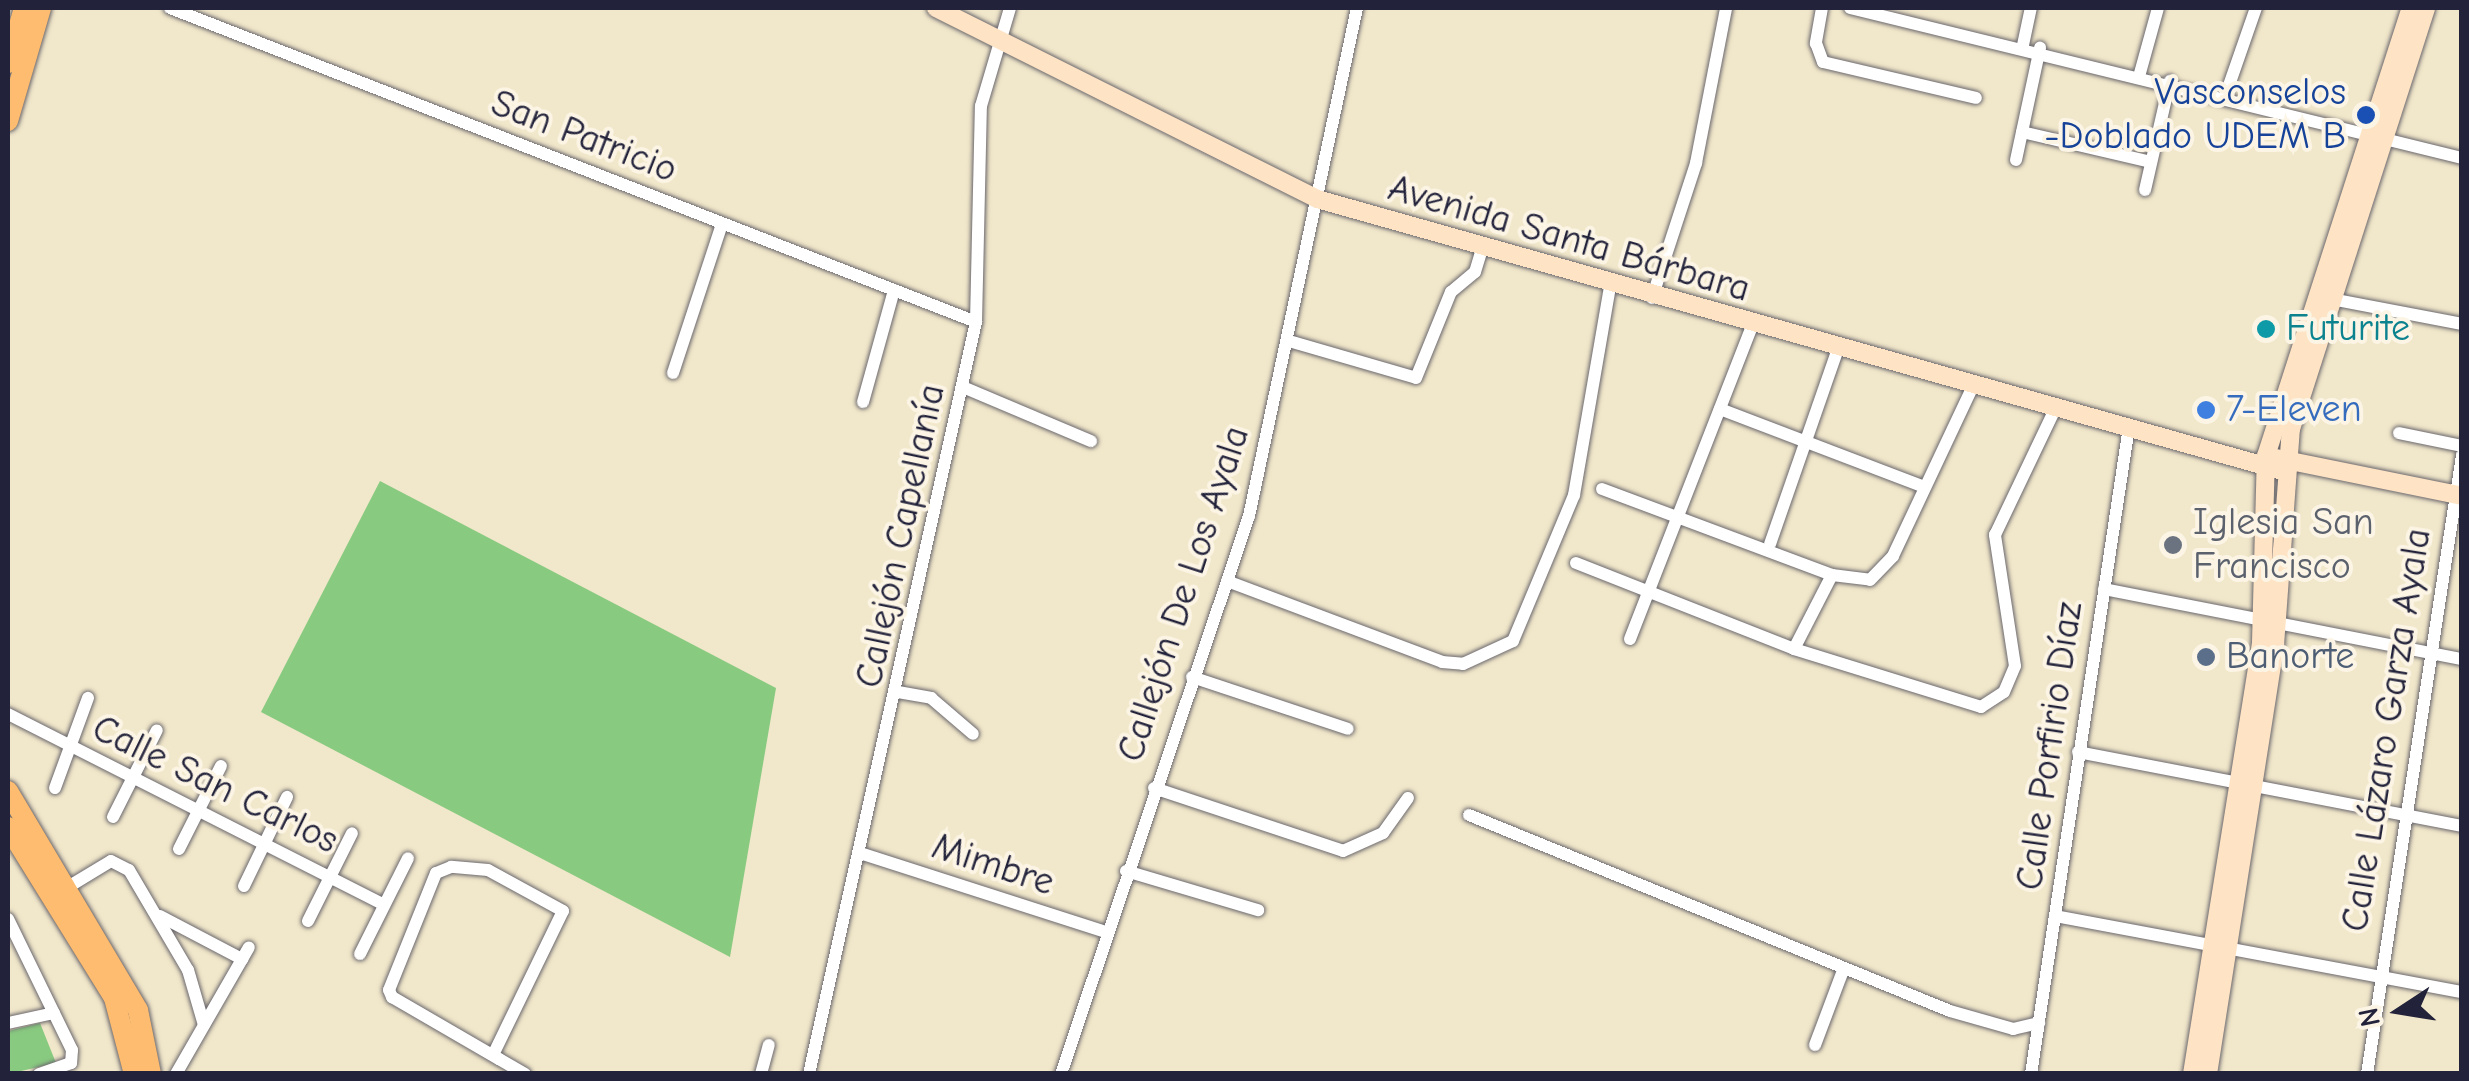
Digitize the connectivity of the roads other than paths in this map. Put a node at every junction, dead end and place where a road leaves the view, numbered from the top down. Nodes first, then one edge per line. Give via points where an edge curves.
1 (24, 8) edge
2 (41, 8) edge
3 (936, 8) edge
4 (1010, 8) edge
5 (1357, 8) edge
6 (1726, 8) edge
7 (1822, 8) edge
8 (1850, 8) edge
9 (2031, 8) edge
10 (2158, 8) edge
11 (2256, 8) edge
12 (2410, 8) edge
13 (2426, 8) edge
14 (177, 9) edge
15 (997, 44) junction
16 (2023, 45) junction
17 (2040, 48) junction
18 (8, 63) edge
19 (2140, 73) junction
20 (2170, 81) junction
21 (2226, 94) junction
22 (1976, 98) dead end
23 (8, 121) edge
24 (2022, 132) junction
25 (2375, 136) junction
26 (2462, 158) edge
27 (2016, 160) dead end
28 (2151, 162) junction
29 (2144, 190) dead end
30 (1317, 199) junction
31 (722, 224) junction
32 (1482, 250) junction
33 (1610, 287) junction
34 (894, 290) junction
35 (2320, 297) junction
36 (1652, 298) junction
37 (976, 322) junction
38 (2462, 324) edge
39 (1752, 326) junction
40 (1289, 342) junction
41 (1838, 350) junction
42 (673, 372) dead end
43 (963, 386) junction
44 (1973, 386) junction
45 (863, 402) dead end
46 (1720, 409) junction
47 (2055, 409) junction
48 (2129, 427) junction
49 (2399, 433) dead end
50 (1091, 441) dead end
51 (1807, 442) junction
52 (2462, 446) edge
53 (2219, 454) junction
54 (2462, 455) edge
55 (2275, 464) junction
56 (1922, 486) junction
57 (1602, 489) dead end
58 (2458, 495) edge
59 (2263, 502) junction
60 (1680, 514) junction
61 (1770, 544) junction
62 (1576, 564) dead end
63 (1832, 575) junction
64 (1227, 581) junction
65 (2104, 588) junction
66 (1646, 595) junction
67 (2270, 622) junction
68 (1630, 639) dead end
69 (1794, 649) junction
70 (2431, 654) junction
71 (2462, 658) edge
72 (1192, 677) junction
73 (898, 692) junction
74 (88, 698) dead end
75 (8, 714) edge
76 (13, 728) edge
77 (1348, 728) dead end
78 (157, 730) dead end
79 (974, 734) dead end
80 (72, 747) junction
81 (2078, 752) junction
82 (220, 766) dead end
83 (136, 774) junction
84 (2246, 786) junction
85 (55, 788) dead end
86 (1154, 788) junction
87 (8, 791) edge
88 (287, 797) dead end
89 (1408, 798) dead end
90 (201, 804) junction
91 (1468, 815) dead end
92 (113, 817) dead end
93 (2404, 817) junction
94 (2462, 826) edge
95 (8, 827) edge
96 (352, 833) dead end
97 (268, 842) junction
98 (179, 849) dead end
99 (863, 854) junction
100 (408, 858) dead end
101 (1126, 872) junction
102 (330, 875) junction
103 (244, 886) dead end
104 (68, 887) junction
105 (384, 904) junction
106 (1258, 910) dead end
107 (158, 914) junction
108 (2056, 916) junction
109 (8, 919) edge
110 (308, 920) dead end
111 (1106, 932) junction
112 (2220, 949) junction
113 (360, 954) dead end
114 (1844, 968) junction
115 (2378, 978) junction
116 (2462, 992) edge
117 (54, 1013) junction
118 (8, 1023) edge
119 (2038, 1023) junction
120 (204, 1025) junction
121 (769, 1044) dead end
122 (1815, 1045) dead end
123 (493, 1055) junction
124 (39, 1074) edge
125 (134, 1074) edge
126 (151, 1074) edge
127 (176, 1074) edge
128 (525, 1074) edge
129 (762, 1074) edge
130 (809, 1074) edge
131 (1061, 1074) edge
132 (2031, 1074) edge
133 (2192, 1074) edge
134 (2208, 1074) edge
135 (2367, 1074) edge

1 - 18 main road
2 - 23 main road
3 - 15 street, Avenida Santa Bárbara
4 - 15 street, Callejón Capellanía
5 - 30 street, Callejón De Los Ayala
6 - 36 street via 1696,164
7 - 22 street via 1816,43 1823,62
8 - 16 street
9 - 16 street
10 - 19 street
11 - 21 street
12 - 25 street
13 - 25 street
14 - 31 street, San Patricio
15 - 30 street, Avenida Santa Bárbara
15 - 37 street, Callejón Capellanía via 981,106
16 - 17 street
17 - 19 street
17 - 24 street
19 - 20 street
20 - 21 street
20 - 28 street
21 - 25 street
24 - 27 street
24 - 28 street
25 - 26 street
25 - 35 street
28 - 29 street
30 - 32 street, Avenida Santa Bárbara
30 - 40 street, Callejón De Los Ayala
31 - 34 street, San Patricio
31 - 42 street
32 - 33 street, Avenida Santa Bárbara
32 - 40 street via 1475,272 1451,292 1416,378
33 - 36 street, Avenida Santa Bárbara
33 - 64 street via 1574,495 1514,641 1462,664 1442,662
34 - 37 street, San Patricio
34 - 45 street
35 - 38 street
35 - 55 street
36 - 39 street, Avenida Santa Bárbara
37 - 43 street, Callejón Capellanía
39 - 41 street, Avenida Santa Bárbara
39 - 46 street
40 - 64 street, Callejón De Los Ayala
41 - 44 street, Avenida Santa Bárbara
41 - 51 street
43 - 50 street
43 - 73 street, Callejón Capellanía
44 - 47 street, Avenida Santa Bárbara
44 - 56 street
46 - 51 street
46 - 60 street
47 - 48 street, Avenida Santa Bárbara
47 - 69 street via 1995,535 2015,666 1994,702 1950,704
48 - 53 street, Avenida Santa Bárbara
48 - 65 street, Calle Porfirio Díaz
49 - 52 street
51 - 56 street
51 - 61 street
53 - 55 street, Avenida Santa Bárbara
53 - 59 street
54 - 58 street, Calle Lázaro Garza Ayala
55 - 58 street, Avenida Santa Bárbara
55 - 59 street
55 - 67 street
56 - 63 street via 1882,572 1862,581
57 - 60 street
58 - 70 street, Calle Lázaro Garza Ayala
59 - 67 street
60 - 61 street
60 - 66 street
61 - 63 street
62 - 66 street
63 - 69 street
64 - 72 street, Callejón De Los Ayala
65 - 67 street
65 - 81 street, Calle Porfirio Díaz
66 - 68 street
66 - 69 street
67 - 70 street
67 - 84 street
70 - 71 street
70 - 93 street, Calle Lázaro Garza Ayala
72 - 77 street
72 - 86 street, Callejón De Los Ayala
73 - 79 street via 931,698
73 - 99 street, Callejón Capellanía
74 - 80 street
75 - 76 street, Calle San Carlos
76 - 80 street, Calle San Carlos
78 - 83 street
80 - 83 street, Calle San Carlos
80 - 85 street
81 - 84 street
81 - 108 street, Calle Porfirio Díaz
82 - 90 street
83 - 90 street, Calle San Carlos
83 - 92 street
84 - 93 street
84 - 112 street
86 - 89 street via 1343,851 1383,833
86 - 101 street, Callejón De Los Ayala
87 - 104 main road
88 - 97 street
90 - 97 street, Calle San Carlos
90 - 98 street
91 - 114 street
93 - 94 street
93 - 115 street, Calle Lázaro Garza Ayala
95 - 125 main road via 114,998
96 - 102 street
97 - 102 street, Calle San Carlos
97 - 103 street
99 - 111 street, Mimbre
99 - 130 street, Callejón Capellanía
100 - 105 street
101 - 106 street
101 - 111 street, Callejón De Los Ayala
102 - 105 street, Calle San Carlos
102 - 110 street
104 - 107 street via 117,862
104 - 126 main road via 138,1010
105 - 113 street
107 - 120 street
107 - 120 street via 245,953
108 - 112 street
108 - 119 street, Calle Porfirio Díaz
109 - 117 street
111 - 131 street, Callejón De Los Ayala
112 - 115 street
112 - 133 street
112 - 134 street
114 - 119 street via 1978,1022
114 - 122 street
115 - 116 street
115 - 135 street, Calle Lázaro Garza Ayala
117 - 118 street
117 - 124 street via 72,1060
119 - 132 street, Calle Porfirio Díaz
120 - 127 street
121 - 129 street
123 - 123 street via 389,990 436,873 452,867 488,870 563,911
123 - 128 street

